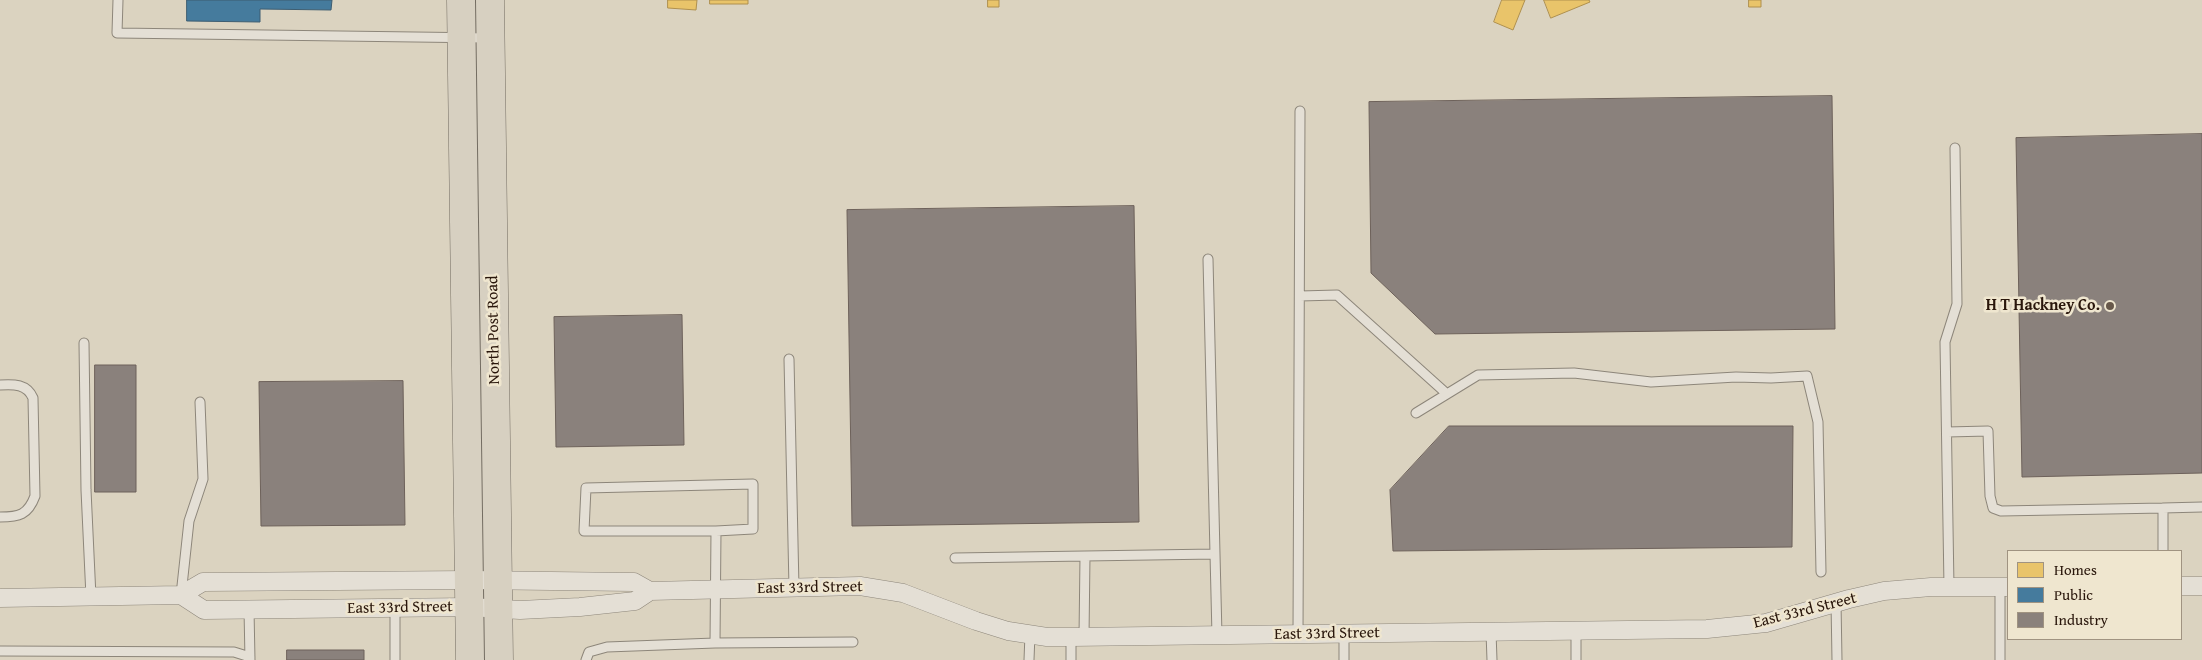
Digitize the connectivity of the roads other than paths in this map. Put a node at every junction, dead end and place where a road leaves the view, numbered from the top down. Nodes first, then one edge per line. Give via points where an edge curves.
1 (118, 0) edge
2 (461, 0) edge
3 (490, 0) edge
4 (462, 38) junction
5 (490, 38) junction
6 (1300, 111) dead end
7 (1956, 148) dead end
8 (1208, 259) dead end
9 (1300, 296) junction
10 (84, 344) dead end
11 (789, 359) dead end
12 (0, 384) edge
13 (1447, 394) junction
14 (200, 402) dead end
15 (1416, 413) dead end
16 (1947, 432) junction
17 (2202, 507) edge
18 (2163, 508) junction
19 (0, 517) edge
20 (716, 531) junction
21 (2162, 550) edge
22 (1215, 554) junction
23 (1086, 556) junction
24 (954, 558) dead end
25 (1821, 572) dead end
26 (469, 580) junction
27 (498, 581) junction
28 (2182, 586) edge
29 (2202, 586) edge
30 (1949, 587) junction
31 (2004, 587) edge
32 (794, 588) junction
33 (716, 590) junction
34 (650, 591) junction
35 (181, 595) junction
36 (91, 597) junction
37 (0, 598) edge
38 (1836, 602) junction
39 (469, 607) junction
40 (395, 608) junction
41 (249, 609) junction
42 (498, 609) junction
43 (1576, 630) junction
44 (1491, 632) junction
45 (1030, 634) junction
46 (1344, 634) junction
47 (1298, 635) junction
48 (1217, 636) junction
49 (1077, 637) junction
50 (853, 642) dead end
51 (715, 643) junction
52 (0, 651) edge
53 (250, 659) edge
54 (395, 660) edge
55 (470, 660) edge
56 (499, 660) edge
57 (586, 660) edge
58 (1029, 660) edge
59 (1071, 660) edge
60 (1344, 660) edge
61 (1492, 660) edge
62 (1576, 660) edge
63 (1837, 660) edge
64 (2000, 660) edge

1 - 4 lane via 117,33
2 - 4 main road, North Post Road
3 - 5 main road, North Post Road
4 - 5 lane
4 - 26 main road, North Post Road
5 - 27 main road, North Post Road
6 - 9 lane
7 - 16 lane via 1957,304 1946,342
8 - 22 lane
9 - 13 lane via 1337,295
9 - 47 lane
10 - 36 lane
11 - 32 lane
12 - 19 lane via 21,386 30,390 33,398 35,496 25,512 13,517
13 - 15 lane
13 - 25 lane via 1478,375 1574,373 1651,382 1807,376 1818,422
14 - 35 lane via 203,479 189,521
16 - 18 lane via 1988,431 1990,496 1994,508 2001,511
16 - 30 lane
17 - 18 lane
18 - 21 lane
20 - 20 lane via 584,531 586,488 753,484 753,529
20 - 33 lane
22 - 23 lane
22 - 48 lane
23 - 24 lane
23 - 49 lane
26 - 27 street, East 33rd Street
26 - 35 street, East 33rd Street via 203,582
26 - 39 main road, North Post Road
27 - 34 street, East 33rd Street via 634,582
27 - 42 main road, North Post Road
28 - 29 street
30 - 31 street, East 33rd Street
30 - 38 street, East 33rd Street via 1884,591
31 - 64 lane
32 - 33 street, East 33rd Street
32 - 45 street, East 33rd Street via 860,586 903,593 976,621
33 - 34 street, East 33rd Street
33 - 51 lane
34 - 42 street, East 33rd Street via 635,601 580,607
35 - 36 street, East 33rd Street
35 - 41 street, East 33rd Street via 204,610
36 - 37 street, East 33rd Street
38 - 43 street, East 33rd Street via 1795,616 1737,627
38 - 63 lane
39 - 40 street, East 33rd Street
39 - 42 street, East 33rd Street
39 - 55 main road, North Post Road
40 - 41 street, East 33rd Street
40 - 54 lane
41 - 53 lane
42 - 56 main road, North Post Road
43 - 44 street, East 33rd Street
43 - 62 lane
44 - 46 street, East 33rd Street
44 - 61 lane
45 - 49 street, East 33rd Street
45 - 58 lane
46 - 47 street, East 33rd Street
46 - 60 lane
47 - 48 street, East 33rd Street
48 - 49 street, East 33rd Street
49 - 59 lane
50 - 51 lane
51 - 57 lane via 607,647 589,652
52 - 53 lane via 234,652

